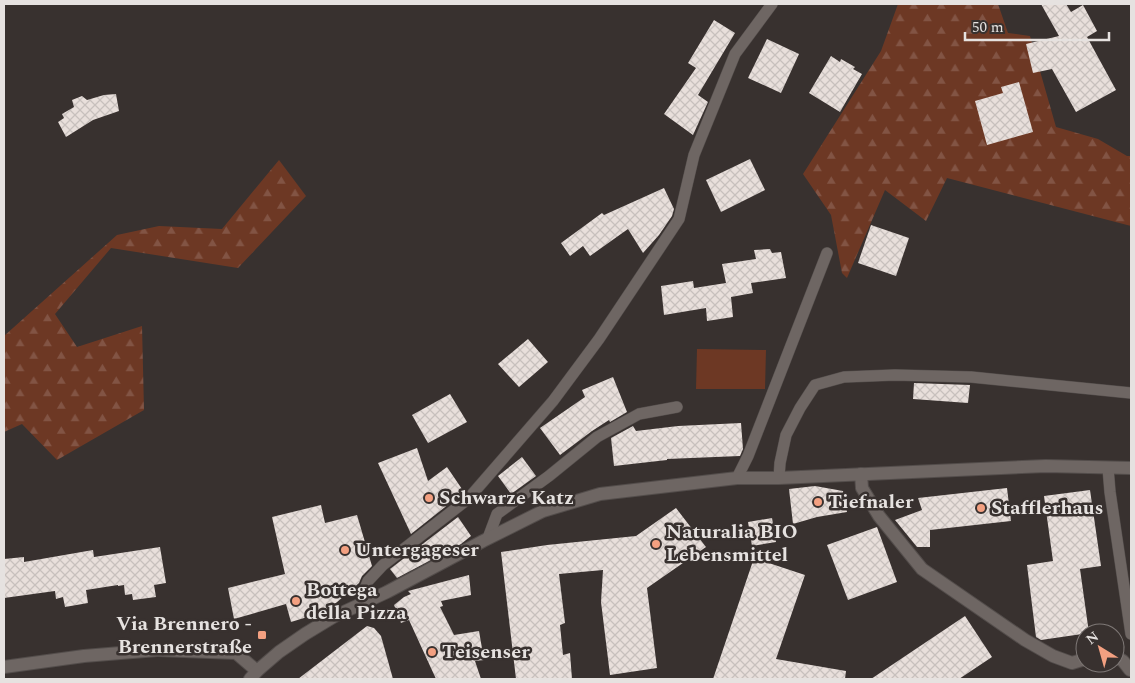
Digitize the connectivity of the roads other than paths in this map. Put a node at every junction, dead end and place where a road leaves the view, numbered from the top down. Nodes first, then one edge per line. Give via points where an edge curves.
1 (772, 4) edge
2 (827, 253) dead end
3 (1131, 393) edge
4 (677, 407) dead end
5 (1108, 468) junction
6 (1131, 468) edge
7 (861, 474) junction
8 (737, 478) junction
9 (779, 478) junction
10 (488, 538) junction
11 (367, 601) junction
12 (1131, 634) edge
13 (1075, 662) edge
14 (4, 667) edge
15 (253, 675) edge

1 - 11 lane via 735,54 694,155 679,219 599,338 552,401 468,499 383,565 368,581 364,592
2 - 8 lane
3 - 9 lane via 971,377 844,377 816,385 800,408 786,435
4 - 10 lane via 639,414 596,438 497,514
5 - 6 street
5 - 7 street via 1046,466
5 - 12 lane
7 - 9 street
7 - 13 street via 862,488 879,516 922,569 1025,640 1053,656
8 - 9 street
8 - 10 street via 600,494 542,511
10 - 11 street
11 - 15 street via 305,634
14 - 15 street via 157,650 236,653

